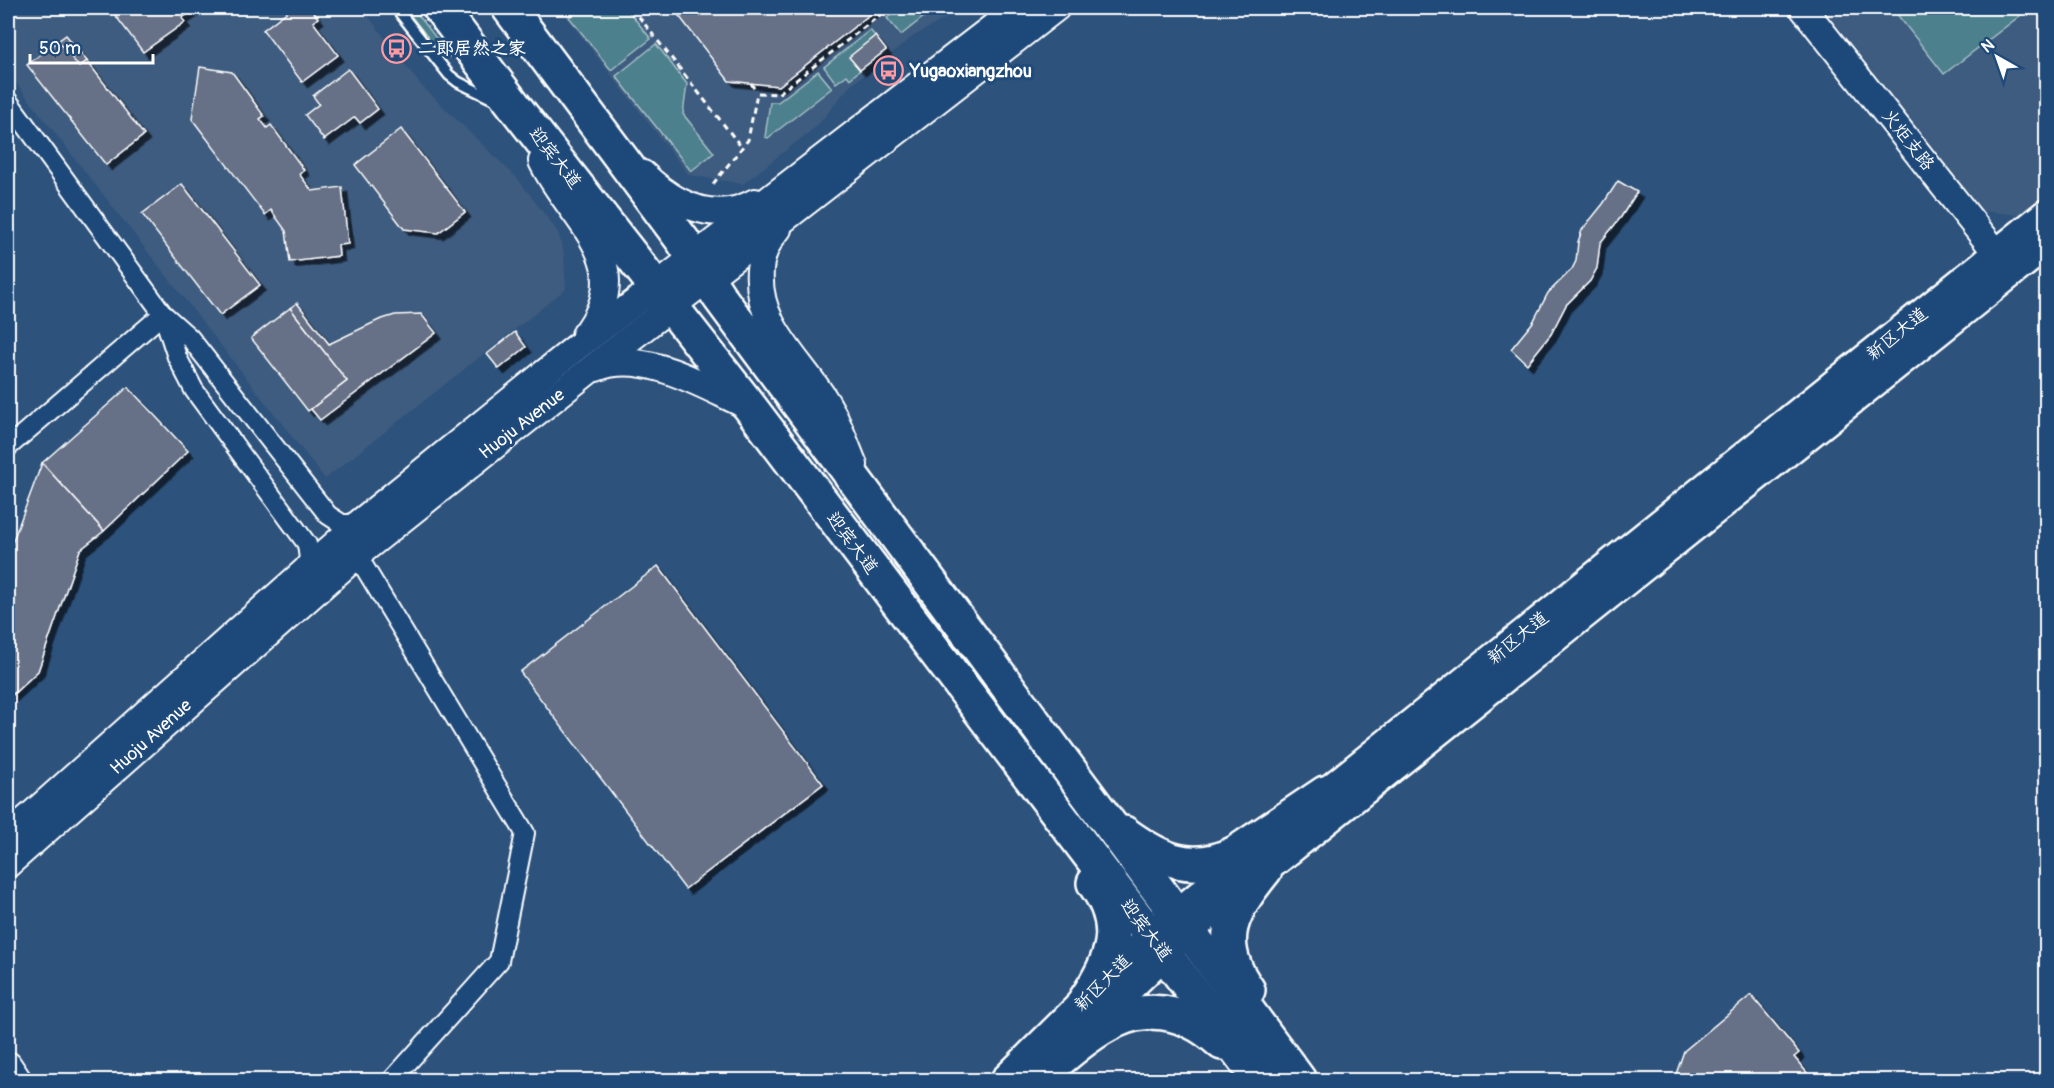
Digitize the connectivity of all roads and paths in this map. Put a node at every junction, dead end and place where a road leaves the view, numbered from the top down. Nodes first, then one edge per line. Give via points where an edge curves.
1 (396, 8) edge
2 (440, 8) edge
3 (510, 8) edge
4 (632, 8) edge
5 (889, 8) edge
6 (1056, 8) edge
7 (1803, 8) edge
8 (1013, 10) edge
9 (751, 83) dead end
10 (757, 93) junction
11 (8, 101) edge
12 (519, 112) junction
13 (609, 141) junction
14 (545, 144) junction
15 (743, 149) junction
16 (793, 182) junction
17 (713, 184) dead end
18 (797, 209) junction
19 (2046, 214) edge
20 (2046, 245) edge
21 (2005, 262) junction
22 (700, 268) junction
23 (662, 298) junction
24 (163, 314) junction
25 (573, 350) junction
26 (587, 372) junction
27 (750, 408) junction
28 (8, 447) edge
29 (869, 498) junction
30 (358, 524) junction
31 (357, 555) junction
32 (297, 578) junction
33 (1325, 794) junction
34 (1058, 813) junction
35 (1110, 822) junction
36 (8, 836) edge
37 (8, 864) edge
38 (1265, 870) junction
39 (1181, 923) junction
40 (1157, 944) junction
41 (1084, 1002) junction
42 (8, 1065) edge
43 (1252, 1070) edge
44 (18, 1080) edge
45 (392, 1080) edge
46 (1005, 1080) edge
47 (1035, 1080) edge
48 (1299, 1080) edge
49 (1315, 1080) edge

1 - 12 lane via 450,75
2 - 12 highway, 迎宾大道
3 - 13 highway, 迎宾大道
4 - 15 path
5 - 10 path via 778,94
6 - 18 main road, Huoju Avenue
7 - 21 main road, 火炬支路
8 - 16 main road, Huoju Avenue
9 - 10 path
10 - 15 path
11 - 24 street
12 - 14 highway, 迎宾大道
12 - 25 main road via 550,178 589,230 603,258 606,285 601,309
13 - 14 highway via 607,164 595,172 579,167
13 - 16 main road via 661,191 703,210 731,212
13 - 22 highway, 迎宾大道
14 - 23 highway, 迎宾大道
15 - 17 path
16 - 22 main road, Huoju Avenue
18 - 22 main road, Huoju Avenue
18 - 29 main road via 774,234 764,253 759,279 763,306 774,330 826,401
19 - 21 main road, 新区大道
20 - 21 main road, 新区大道
21 - 33 main road, 新区大道
21 - 38 main road, 新区大道
22 - 23 main road, Huoju Avenue
22 - 29 highway, 迎宾大道
23 - 25 main road, Huoju Avenue
23 - 26 main road, Huoju Avenue
23 - 27 highway, 迎宾大道
24 - 28 street
24 - 30 street via 190,338 328,515 342,524
24 - 32 street via 177,357 194,390 307,544 309,559
25 - 30 main road, Huoju Avenue
26 - 27 main road via 615,362 650,365
26 - 31 main road, Huoju Avenue
27 - 29 highway via 759,394 767,392 774,396
27 - 34 highway, 迎宾大道
29 - 35 highway, 迎宾大道
30 - 32 main road, Huoju Avenue
31 - 37 main road, Huoju Avenue
31 - 45 street via 525,833 500,961
32 - 36 main road, Huoju Avenue
33 - 35 highway via 1237,852 1209,863 1178,862 1160,856
33 - 39 main road, 新区大道
34 - 40 highway, 迎宾大道
34 - 41 highway via 1071,851 1105,898 1111,915 1109,960
35 - 39 highway, 迎宾大道
38 - 39 main road, 新区大道
38 - 49 highway via 1233,918 1231,958 1239,977
39 - 40 main road, 新区大道
39 - 48 highway, 迎宾大道
40 - 41 main road, 新区大道
40 - 43 highway, 迎宾大道
40 - 47 main road, 新区大道
41 - 46 main road, 新区大道
42 - 44 main road
43 - 47 highway via 1194,1022 1171,1013 1144,1012 1106,1025

